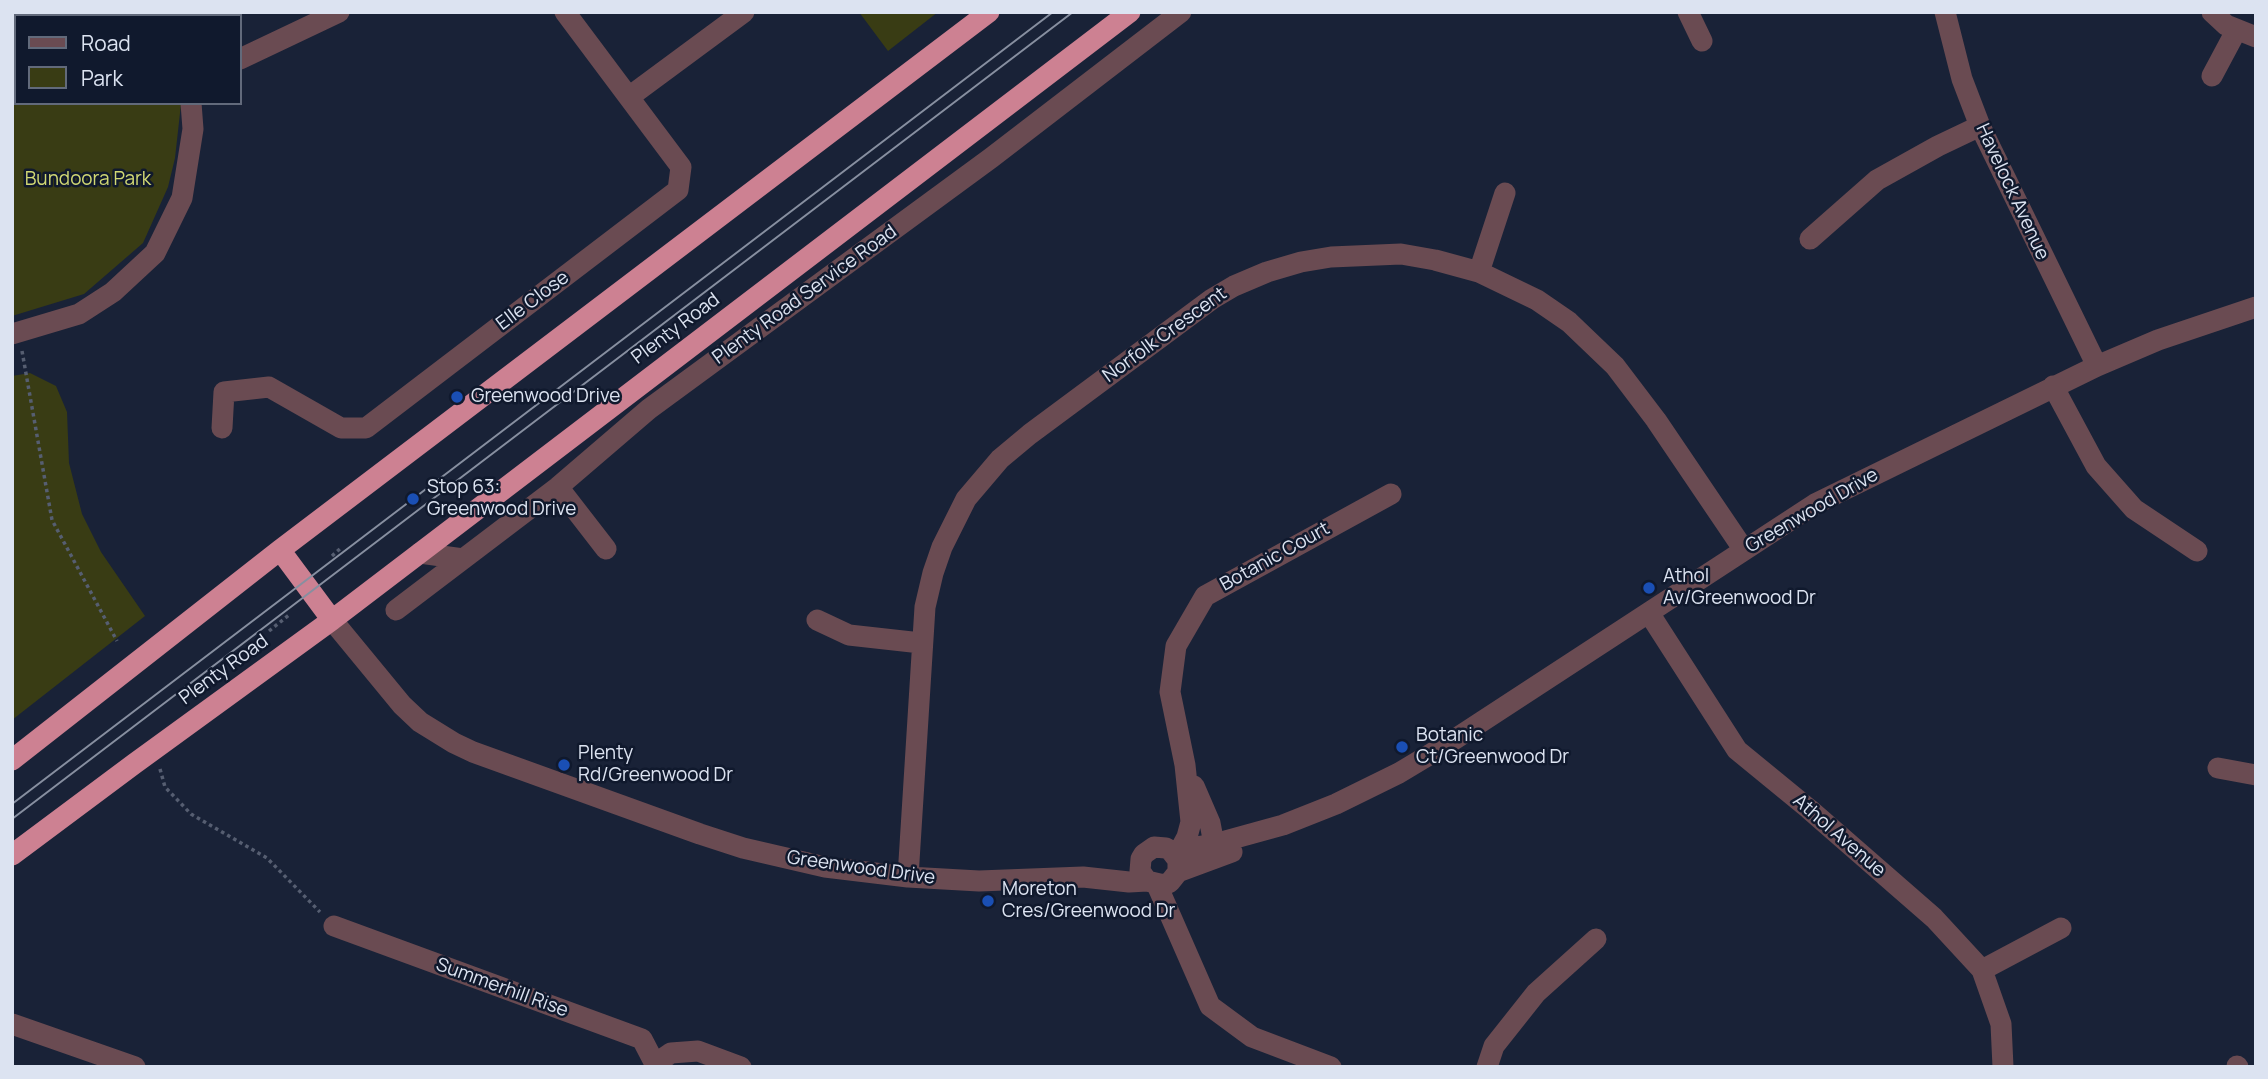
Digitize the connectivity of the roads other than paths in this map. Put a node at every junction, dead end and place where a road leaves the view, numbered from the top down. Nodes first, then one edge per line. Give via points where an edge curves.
1 (339, 12) edge
2 (565, 12) edge
3 (744, 12) edge
4 (989, 12) edge
5 (1130, 12) edge
6 (1181, 12) edge
7 (1688, 12) edge
8 (1945, 12) edge
9 (2212, 12) edge
10 (2246, 34) edge
11 (1151, 35) junction
12 (1702, 41) dead end
13 (242, 58) edge
14 (2212, 76) dead end
15 (629, 97) junction
16 (191, 105) edge
17 (1980, 126) junction
18 (1505, 193) dead end
19 (1810, 239) dead end
20 (1479, 272) junction
21 (2256, 307) edge
22 (15, 333) edge
23 (2096, 366) junction
24 (2053, 386) junction
25 (222, 428) dead end
26 (558, 488) junction
27 (1391, 494) dead end
28 (606, 549) dead end
29 (280, 550) junction
30 (1744, 550) junction
31 (2197, 551) dead end
32 (420, 553) junction
33 (463, 559) junction
34 (396, 610) dead end
35 (1648, 613) junction
36 (332, 620) junction
37 (817, 620) dead end
38 (921, 643) junction
39 (12, 760) edge
40 (1185, 765) junction
41 (2218, 768) dead end
42 (2256, 775) edge
43 (1176, 850) junction
44 (1212, 851) junction
45 (12, 855) edge
46 (1141, 859) junction
47 (908, 877) junction
48 (1083, 877) junction
49 (1164, 879) junction
50 (334, 926) road end
51 (2061, 928) dead end
52 (1596, 939) dead end
53 (1982, 970) junction
54 (17, 1024) edge
55 (655, 1065) edge
56 (135, 1067) edge
57 (741, 1067) edge
58 (1331, 1067) edge
59 (1487, 1067) edge
60 (2003, 1067) edge

1 - 13 street
2 - 15 street, Elle Close
3 - 15 street
4 - 29 highway
5 - 11 street
5 - 32 highway, Plenty Road
6 - 11 street, Plenty Road Service Road
7 - 12 street
8 - 17 street, Havelock Avenue
9 - 10 street
10 - 14 street
11 - 26 street, Plenty Road Service Road via 649,410
15 - 25 street, Elle Close via 681,167 678,190 366,428 341,428 269,387 224,392
16 - 22 street via 193,129 182,198 155,253 113,292 79,314
17 - 19 street via 1877,180
17 - 23 street, Havelock Avenue
18 - 20 street
20 - 30 street, Norfolk Crescent via 1537,300 1595,345 1635,390
20 - 38 street, Norfolk Crescent via 1401,254 1331,257 1267,272 1212,299 1030,434 981,479 942,547 929,587
21 - 23 street, Greenwood Drive
23 - 24 street, Greenwood Drive
24 - 30 street, Greenwood Drive via 1815,505
24 - 31 street via 2096,466 2134,509
26 - 28 street
26 - 33 street, Plenty Road Service Road
27 - 40 street, Botanic Court via 1205,596 1176,646 1170,692
29 - 36 highway
29 - 39 highway
30 - 35 street, Greenwood Drive
32 - 33 street
32 - 36 highway, Plenty Road
33 - 34 street, Plenty Road Service Road
35 - 44 street, Greenwood Drive via 1399,773 1283,825 1244,848
35 - 53 street, Athol Avenue via 1737,750 1934,918
36 - 45 highway, Plenty Road
36 - 47 street, Greenwood Drive via 402,705 435,732 473,752 743,848 825,867
37 - 38 street via 849,635
38 - 47 street, Norfolk Crescent
40 - 43 street, Botanic Court via 1191,822 1188,837
40 - 44 street, Botanic Court via 1210,823
41 - 42 street
43 - 44 street, Greenwood Drive
43 - 46 street via 1154,847
43 - 49 street via 1178,860
44 - 49 street, Greenwood Drive
46 - 48 street, Greenwood Drive
46 - 49 street via 1140,871
47 - 48 street, Greenwood Drive via 978,881
48 - 49 street, Greenwood Drive via 1129,882
49 - 58 street via 1181,940 1210,1006 1252,1037
50 - 55 street, Summerhill Rise via 642,1039
51 - 53 street
52 - 59 street via 1536,993 1494,1046
53 - 60 street, Athol Avenue via 2001,1024
54 - 56 street
55 - 57 street via 671,1053 698,1051

